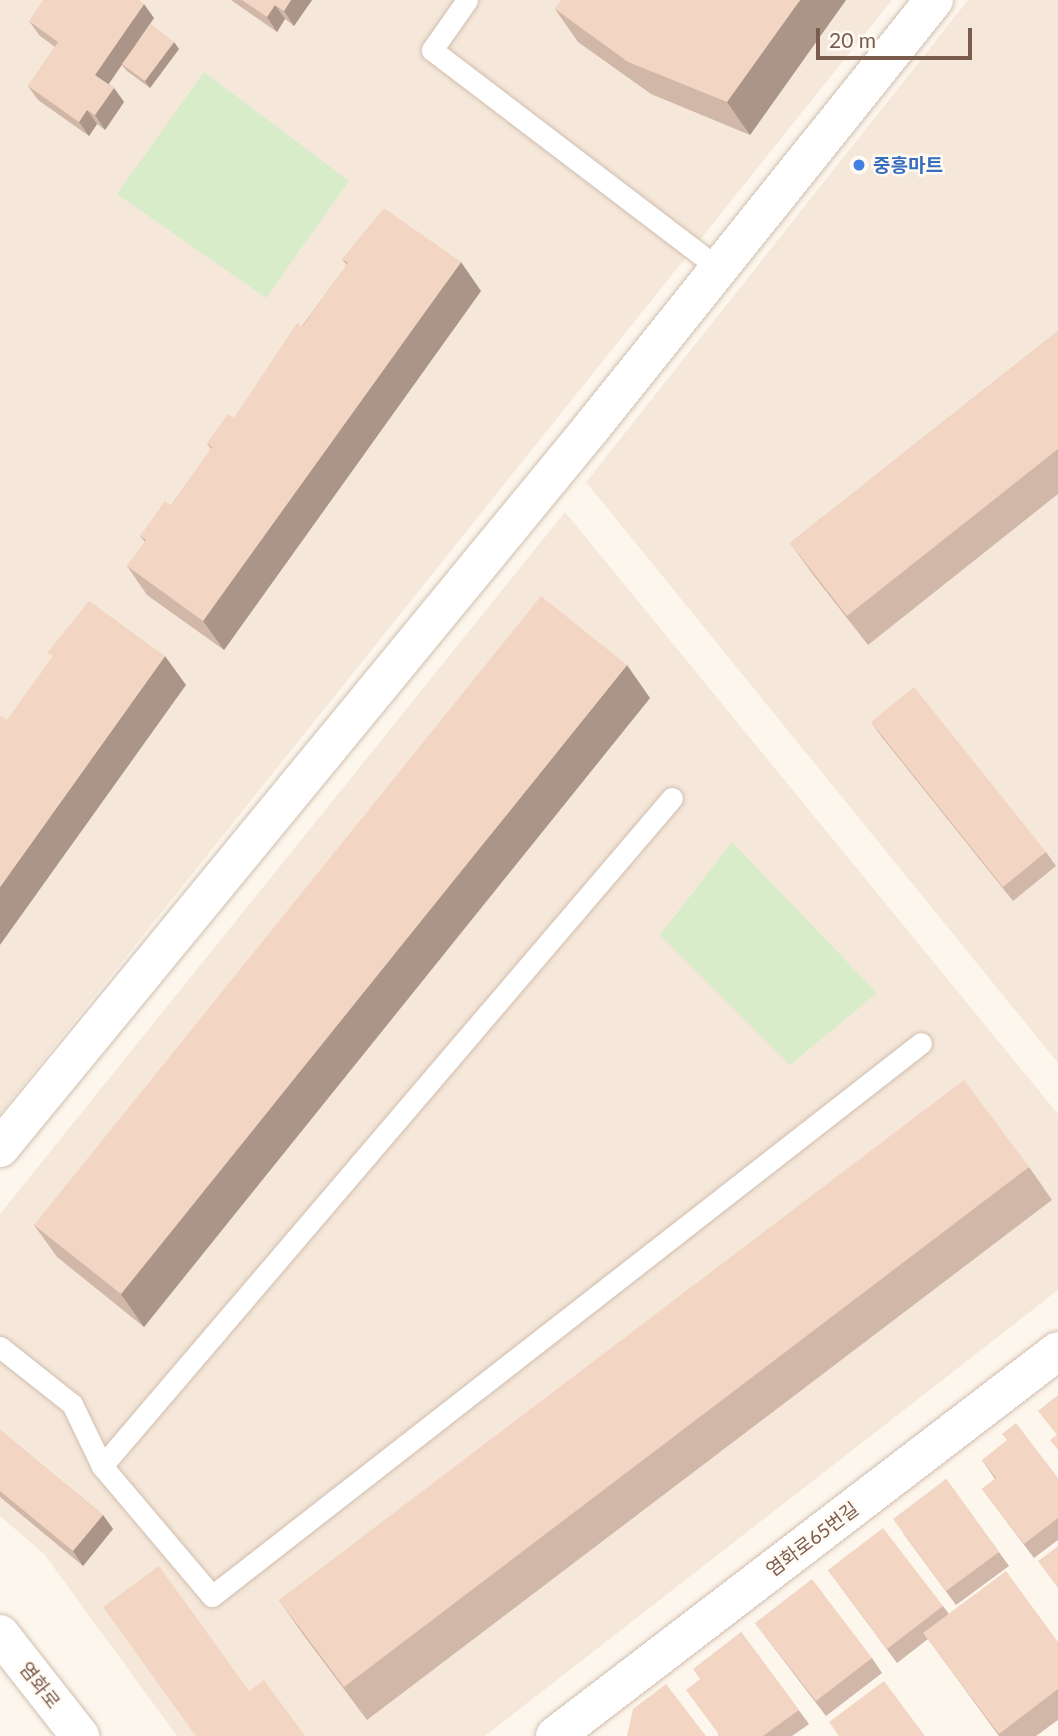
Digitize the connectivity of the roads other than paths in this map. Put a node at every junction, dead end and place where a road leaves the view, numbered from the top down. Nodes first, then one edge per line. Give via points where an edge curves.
1 (467, 0) edge
2 (934, 0) edge
3 (718, 268) junction
4 (672, 798) dead end
5 (921, 1043) dead end
6 (0, 1148) edge
7 (0, 1346) edge
8 (1058, 1351) edge
9 (102, 1466) junction
10 (0, 1634) edge
11 (564, 1733) edge
12 (80, 1736) edge

1 - 3 lane via 432,50
2 - 3 street
3 - 6 street
4 - 9 lane
5 - 9 lane via 212,1596
7 - 9 lane via 72,1405
8 - 11 street, 염화로65번길
10 - 12 street, 염화로

